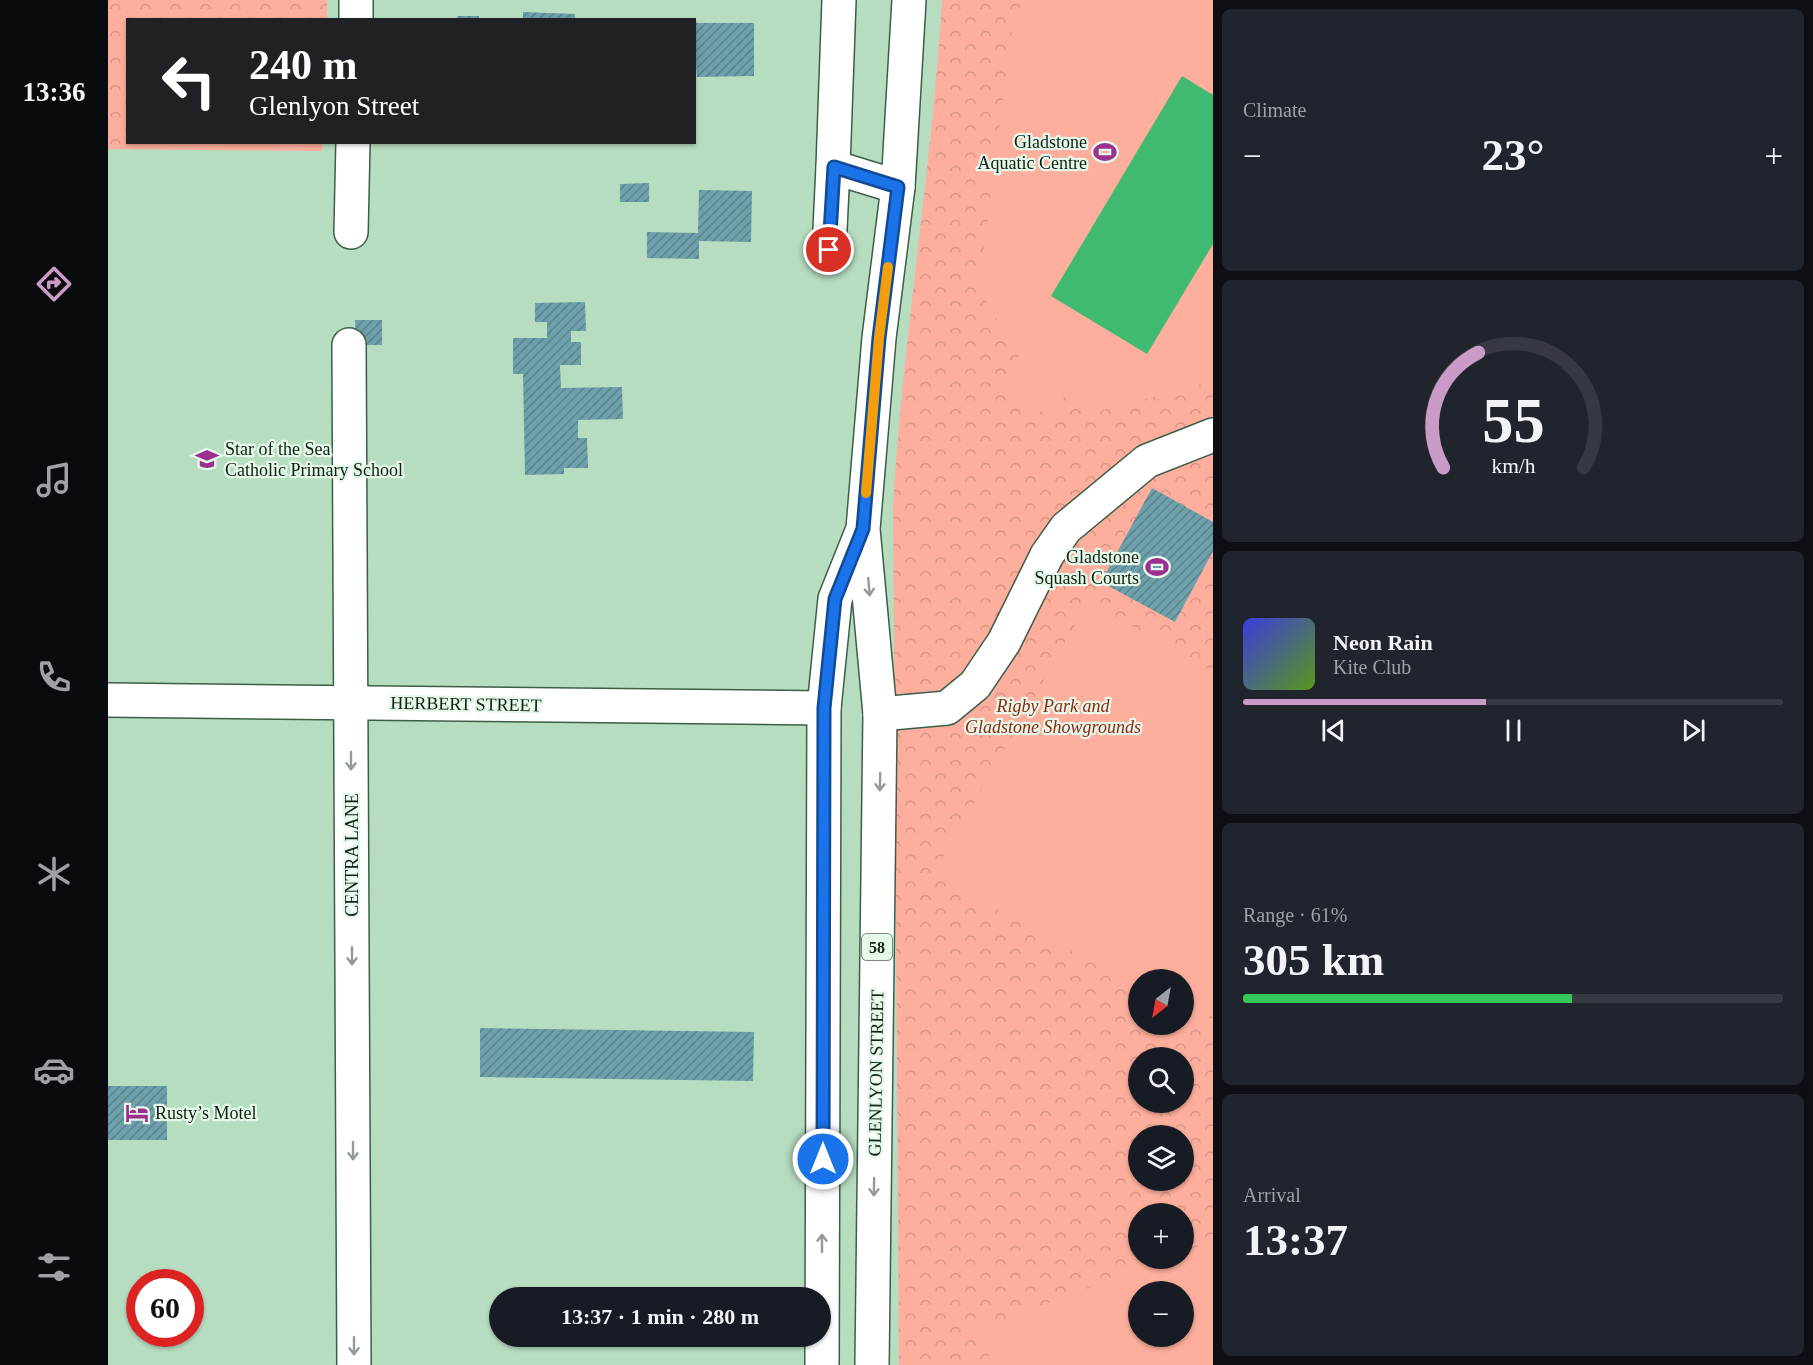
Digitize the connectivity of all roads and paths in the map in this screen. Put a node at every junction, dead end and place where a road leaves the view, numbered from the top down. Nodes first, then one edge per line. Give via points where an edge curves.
1 (356, 0) edge
2 (838, 0) edge
3 (909, 4) edge
4 (356, 18) edge
5 (353, 144) edge
6 (834, 167) junction
7 (898, 187) junction
8 (351, 232) dead end
9 (829, 250) dead end
10 (348, 345) dead end
11 (1213, 435) edge
12 (863, 529) junction
13 (108, 699) edge
14 (351, 702) junction
15 (824, 708) junction
16 (880, 714) junction
17 (354, 1365) edge
18 (822, 1365) edge
19 (872, 1365) edge

1 - 4 main road
2 - 6 main road
3 - 7 main road, GLENLYON STREET / 58
5 - 8 main road
6 - 7 main road
6 - 9 main road
7 - 12 main road, GLENLYON STREET / 58 via 879,338
10 - 14 main road, CENTRA LANE
11 - 16 main road via 1147,461 1066,528 1047,555 1004,642 975,685 947,708
12 - 15 main road, GLENLYON STREET / 58 via 835,599
12 -> 16 main road, GLENLYON STREET / 58
13 - 14 main road, HERBERT STREET
14 - 15 main road, HERBERT STREET
14 -> 17 main road, CENTRA LANE
18 -> 15 main road, GLENLYON STREET / 58
16 -> 19 main road, GLENLYON STREET / 58

